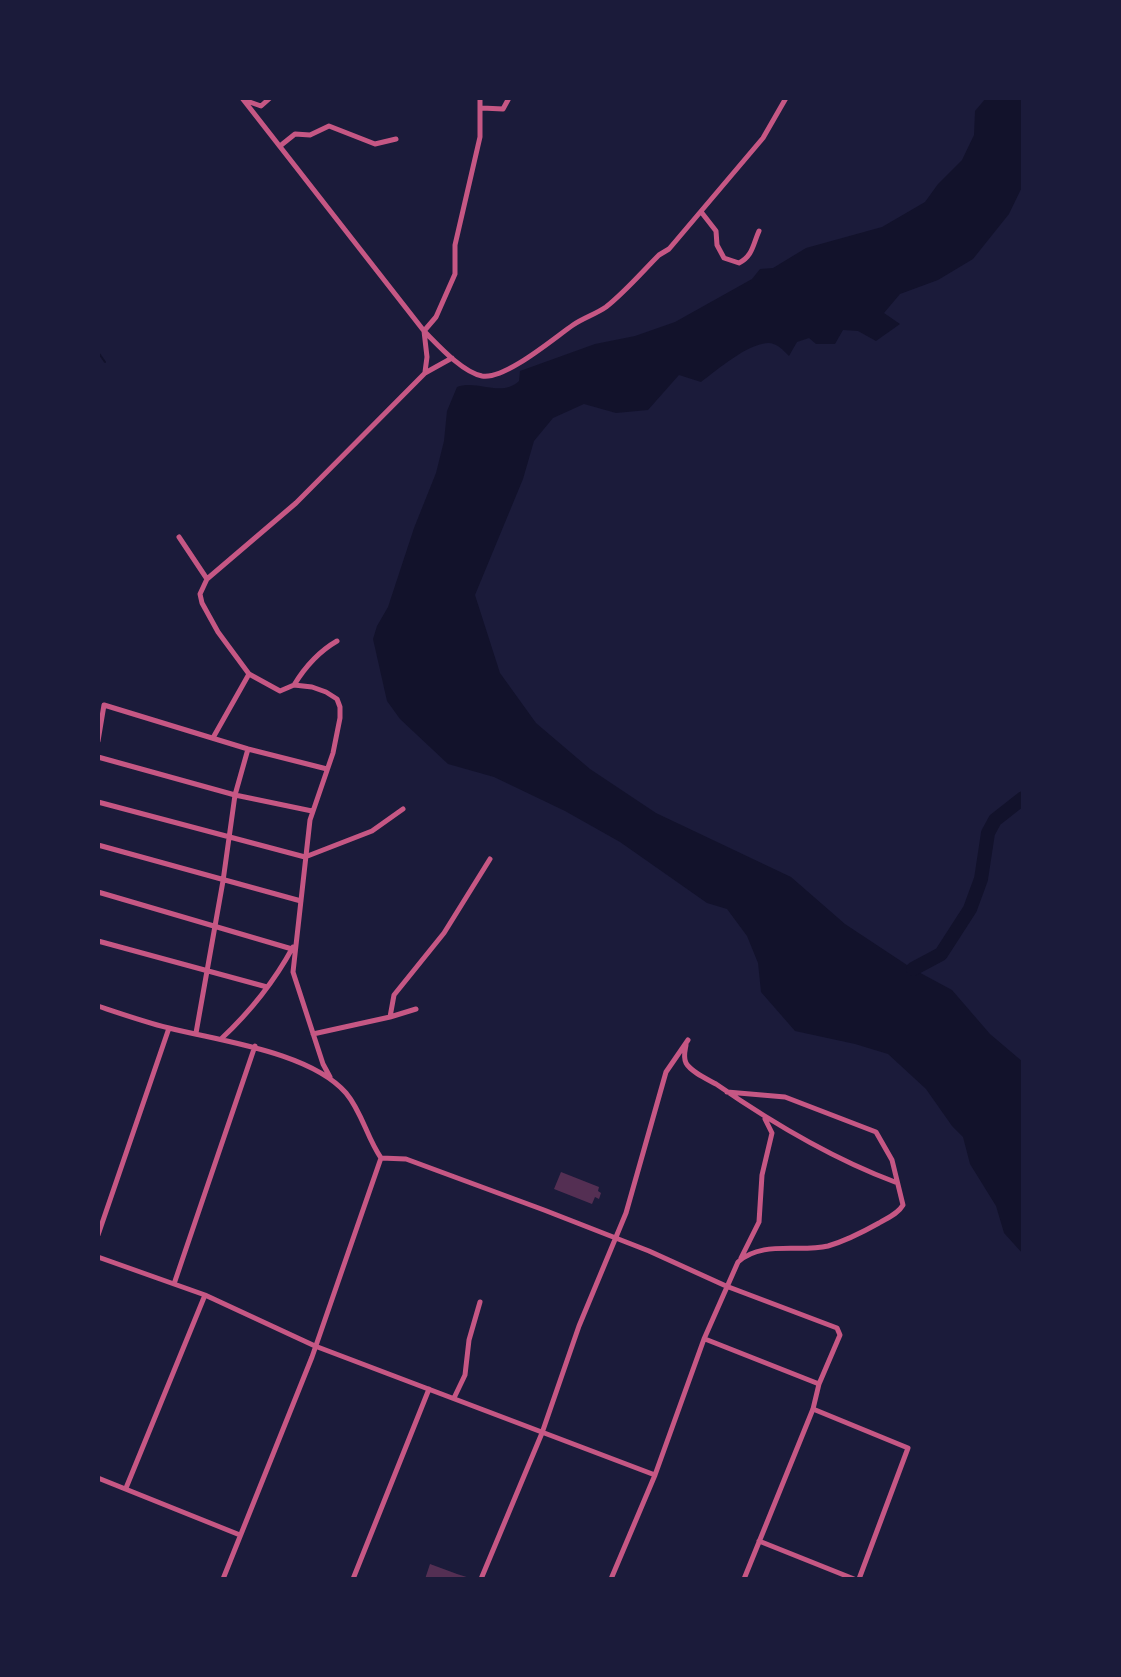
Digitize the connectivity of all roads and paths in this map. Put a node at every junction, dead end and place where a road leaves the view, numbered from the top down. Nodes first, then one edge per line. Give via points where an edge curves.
1 (270, 98) edge
2 (480, 98) edge
3 (509, 98) edge
4 (786, 98) edge
5 (242, 99) edge
6 (482, 108) junction
7 (396, 139) dead end
8 (280, 146) junction
9 (702, 213) junction
10 (759, 231) dead end
11 (424, 331) junction
12 (452, 358) junction
13 (425, 373) junction
14 (179, 537) dead end
15 (207, 579) junction
16 (337, 641) dead end
17 (249, 674) junction
18 (294, 685) junction
19 (214, 737) junction
20 (98, 741) edge
21 (248, 749) junction
22 (98, 757) edge
23 (327, 769) junction
24 (235, 795) junction
25 (98, 802) edge
26 (403, 809) dead end
27 (312, 811) junction
28 (228, 836) junction
29 (98, 845) edge
30 (305, 857) junction
31 (490, 859) dead end
32 (223, 881) junction
33 (98, 892) edge
34 (301, 901) junction
35 (299, 923) junction
36 (215, 925) junction
37 (98, 941) edge
38 (292, 949) junction
39 (206, 970) junction
40 (267, 987) junction
41 (98, 1006) edge
42 (416, 1009) dead end
43 (390, 1017) junction
44 (169, 1028) junction
45 (196, 1033) junction
46 (313, 1034) junction
47 (220, 1039) junction
48 (255, 1046) junction
49 (331, 1079) junction
50 (727, 1092) junction
51 (763, 1115) junction
52 (381, 1158) junction
53 (895, 1182) junction
54 (98, 1235) edge
55 (615, 1237) junction
56 (98, 1257) edge
57 (741, 1259) junction
58 (174, 1284) junction
59 (726, 1286) junction
60 (205, 1295) junction
61 (480, 1302) dead end
62 (704, 1339) junction
63 (315, 1346) junction
64 (819, 1384) junction
65 (429, 1389) junction
66 (454, 1398) junction
67 (813, 1409) junction
68 (542, 1433) junction
69 (655, 1475) junction
70 (98, 1478) edge
71 (126, 1488) junction
72 (240, 1535) junction
73 (759, 1541) junction
74 (354, 1578) edge
75 (223, 1579) edge
76 (481, 1579) edge
77 (611, 1579) edge
78 (744, 1579) edge
79 (856, 1579) edge

1 - 5 street via 261,106
2 - 6 street
3 - 6 street via 503,109
4 - 9 street via 763,138
5 - 8 street
6 - 11 street via 455,245 455,274
7 - 8 street via 375,144 329,126 310,135 295,134
8 - 11 street
9 - 10 street via 716,231 724,258 739,263 754,248
9 - 12 street via 605,307 514,365 487,376
11 - 12 street
11 - 13 street
12 - 13 street
13 - 15 street via 296,503
14 - 15 street
15 - 17 street via 202,603
16 - 18 street via 310,662
17 - 18 street via 280,691
17 - 19 street
18 - 23 street via 337,699 340,718
19 - 20 street via 104,705
19 - 21 street
21 - 23 street
21 - 24 street
22 - 24 street
23 - 27 street
24 - 27 street
24 - 28 street
25 - 28 street
26 - 30 street via 372,831
27 - 30 street
28 - 30 street
28 - 32 street
29 - 32 street
30 - 34 street
31 - 43 street via 444,933 394,995
32 - 34 street
32 - 36 street
33 - 36 street
34 - 35 street
35 - 38 street
35 - 46 street via 293,972
36 - 38 street
36 - 39 street
37 - 39 street
38 - 40 street
39 - 40 street
39 - 45 street
40 - 47 street
41 - 44 street
42 - 43 street
43 - 46 street
44 - 45 street
44 - 54 street
45 - 47 street
46 - 49 street
47 - 48 street
48 - 49 street
48 - 58 street
49 - 52 street via 357,1108
50 - 51 street
50 - 53 street via 785,1097 876,1132 892,1160
50 - 55 street via 685,1061 688,1040 666,1072
51 - 53 street via 857,1168
51 - 57 street via 772,1133 759,1222
52 - 55 street via 406,1159
52 - 63 street
53 - 57 street via 903,1201 900,1210 864,1231 827,1246 765,1251
55 - 59 street
55 - 68 street
56 - 58 street
57 - 59 street
58 - 60 street
59 - 62 street
59 - 64 street via 837,1328 840,1335
60 - 63 street
60 - 71 street
61 - 66 street via 465,1375
62 - 64 street
62 - 69 street
63 - 65 street
63 - 72 street
64 - 67 street
65 - 66 street
65 - 74 street
66 - 68 street
67 - 73 street
67 - 79 street via 908,1448
68 - 69 street
68 - 76 street
69 - 77 street
70 - 71 street
71 - 72 street
72 - 75 street
73 - 78 street
73 - 79 street

